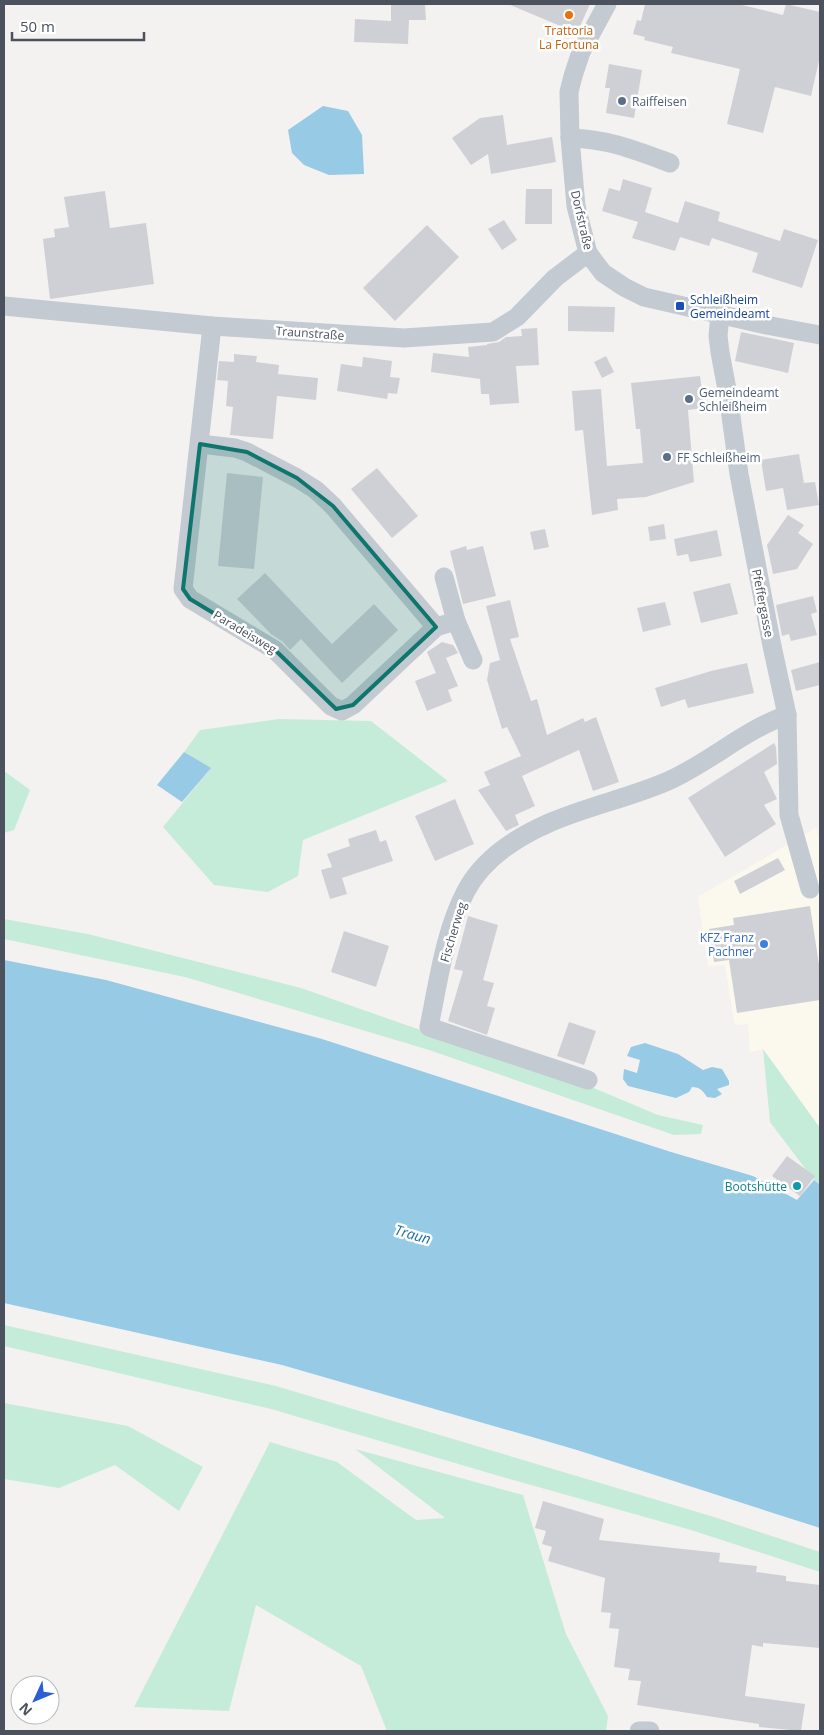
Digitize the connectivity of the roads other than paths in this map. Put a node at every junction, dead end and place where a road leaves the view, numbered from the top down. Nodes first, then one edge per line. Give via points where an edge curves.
1 (607, 4) edge
2 (570, 138) junction
3 (670, 163) dead end
4 (588, 253) junction
5 (4, 306) edge
6 (720, 315) junction
7 (212, 326) junction
8 (820, 336) edge
9 (200, 444) junction
10 (444, 577) dead end
11 (456, 621) junction
12 (436, 627) junction
13 (473, 660) dead end
14 (787, 715) junction
15 (810, 889) dead end
16 (588, 1080) dead end
17 (639, 1731) edge
18 (650, 1731) edge

1 - 2 street, Dorfstraße via 581,52 573,76 569,92
2 - 3 street via 593,139 628,147
2 - 4 street, Dorfstraße via 576,206
4 - 6 street, Dorfstraße via 603,273 644,297
4 - 7 street, Traunstraße via 555,278 517,317 493,332 404,338
5 - 7 street, Traunstraße
6 - 8 street, Dorfstraße
6 - 14 street, Pfeffergasse via 720,352 739,474
7 - 9 street, Paradeisweg
9 - 12 street via 246,452 316,490
9 - 12 street, Paradeisweg via 183,588 190,599 275,650 331,706 342,711 353,705
10 - 11 street
11 - 12 street, Paradeisweg
11 - 13 street
14 - 15 street, Pfeffergasse via 789,815
14 - 16 street, Fischerweg via 764,725 682,775 550,822 528,833 497,853 466,891 448,941 429,1027
17 - 18 street

